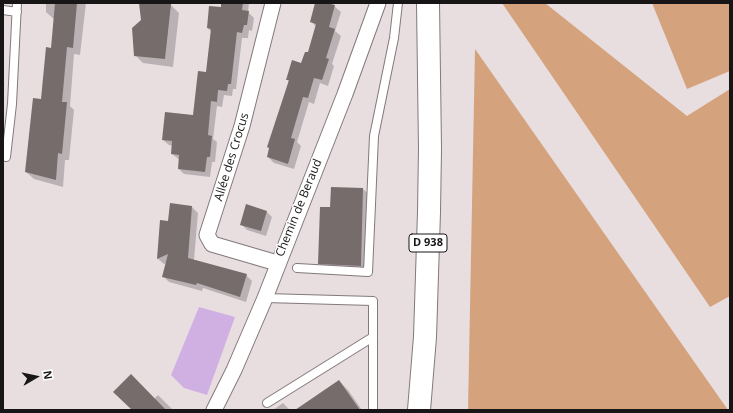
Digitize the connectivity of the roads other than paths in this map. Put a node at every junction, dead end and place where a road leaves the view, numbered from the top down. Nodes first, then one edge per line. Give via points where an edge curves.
1 (273, 3) edge
2 (378, 3) edge
3 (398, 3) edge
4 (428, 3) edge
5 (439, 3) edge
6 (17, 7) edge
7 (3, 10) edge
8 (430, 149) junction
9 (6, 157) dead end
10 (277, 263) junction
11 (297, 268) dead end
12 (265, 298) junction
13 (373, 337) junction
14 (425, 337) junction
15 (267, 403) dead end
16 (214, 410) edge
17 (373, 410) edge
18 (419, 410) edge
19 (428, 410) edge

1 - 10 street, Allée des Crocus via 242,126 207,235 212,244
2 - 10 street, Chemin de Beraud via 345,94
3 - 11 lane via 394,38 374,136 368,272
4 - 8 main road, D 938
5 - 8 main road, D 938
6 - 7 lane
6 - 9 lane via 12,104
8 - 14 main road, D 938
10 - 12 street, Chemin de Beraud
12 - 13 lane via 373,302
12 - 16 street, Chemin de Beraud
13 - 15 lane
13 - 17 lane
14 - 18 main road, D 938
14 - 19 main road, D 938

